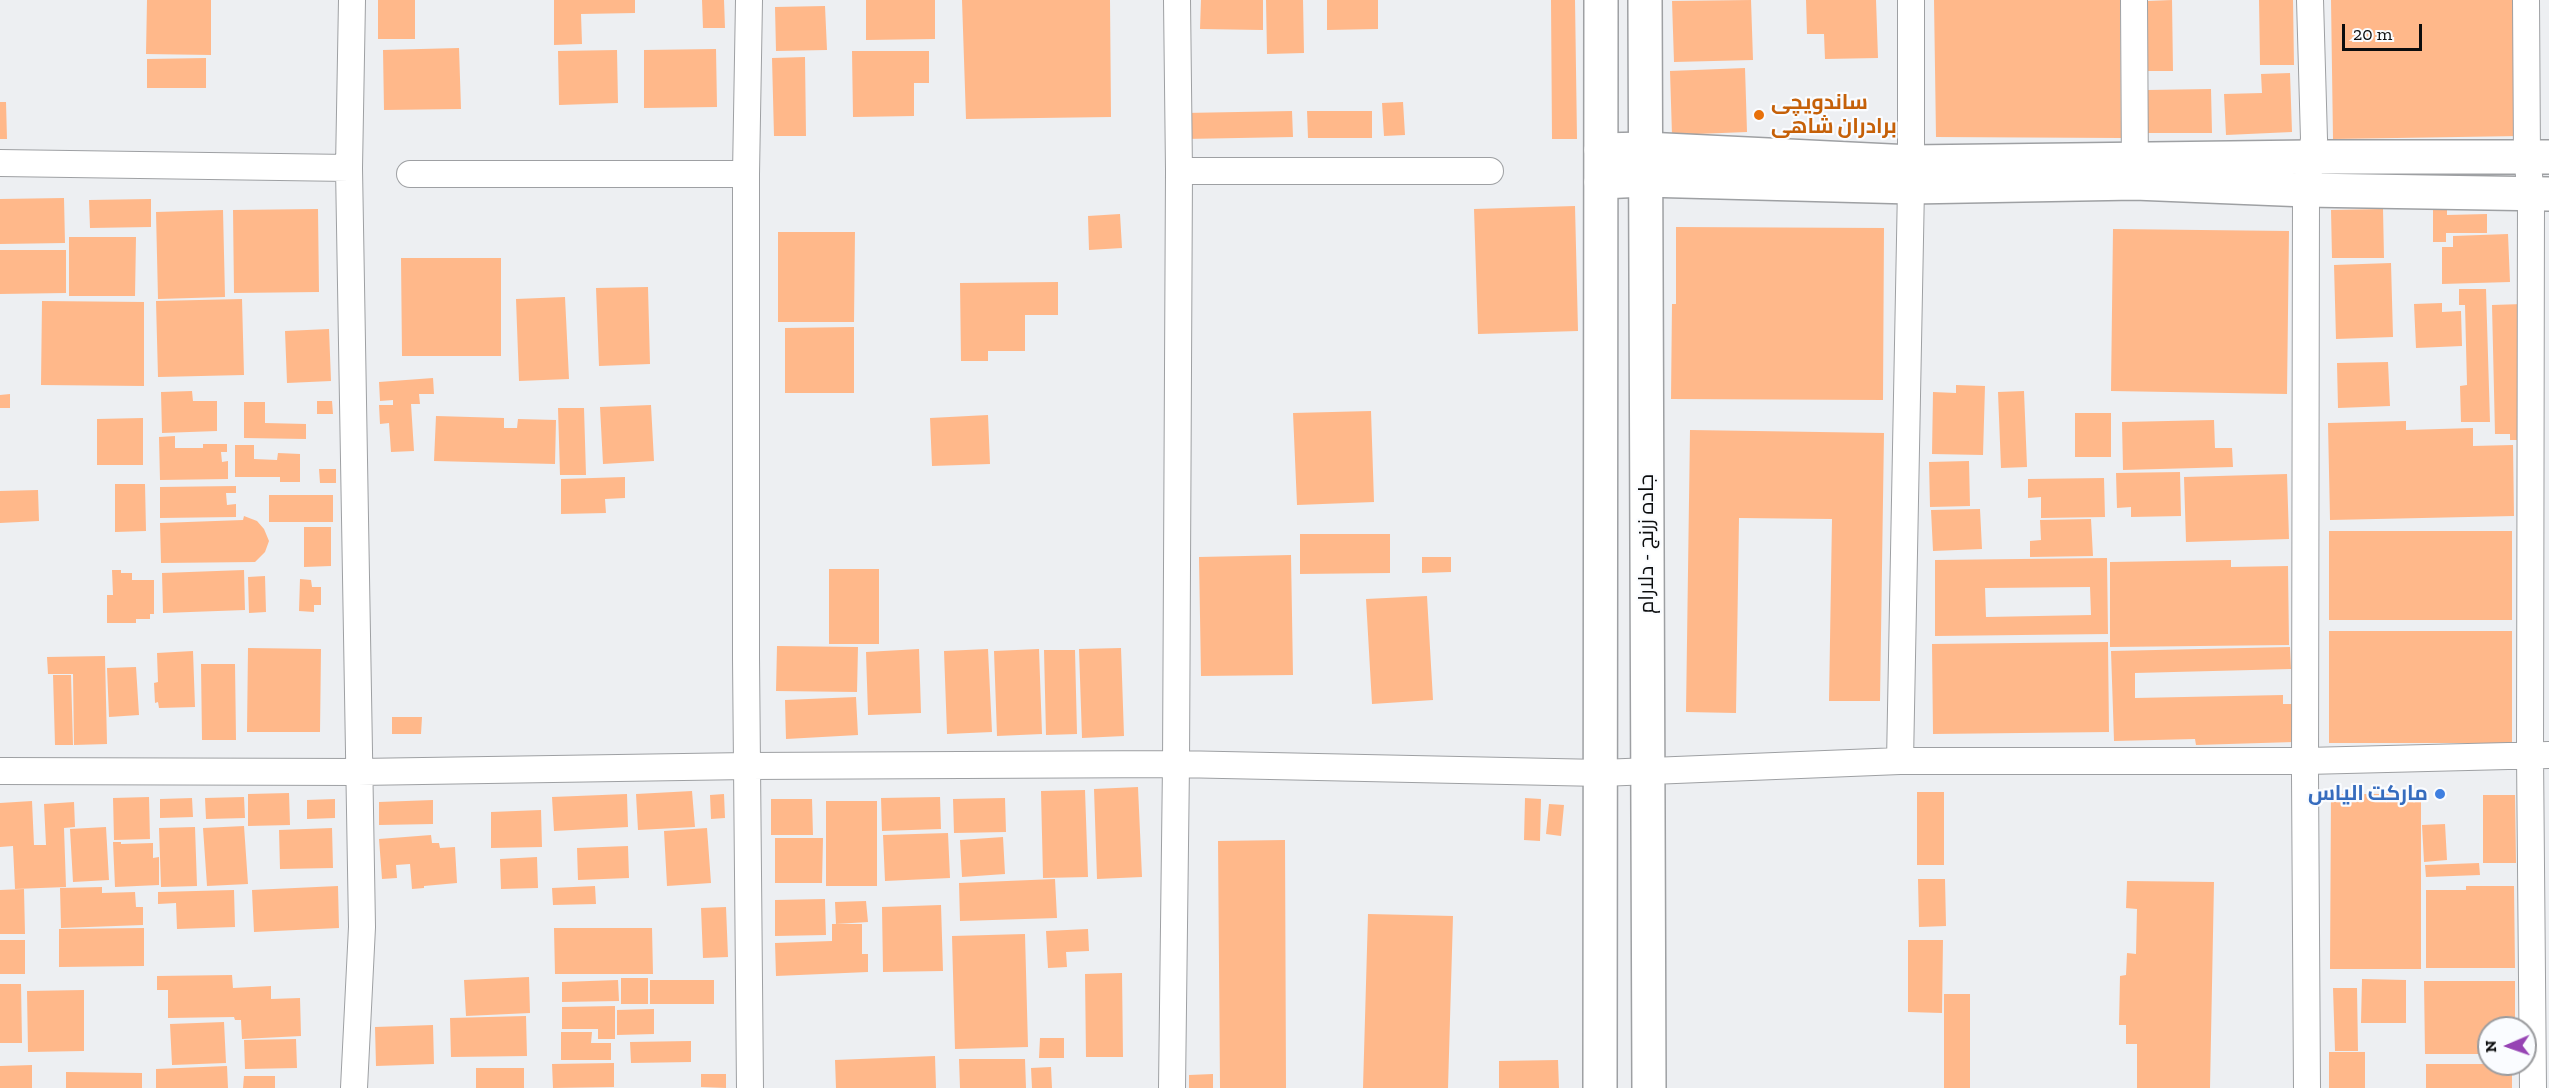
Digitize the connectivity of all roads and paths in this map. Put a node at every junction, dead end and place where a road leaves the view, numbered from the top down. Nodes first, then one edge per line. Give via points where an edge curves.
1 (352, 0) edge
2 (749, 0) edge
3 (1177, 0) edge
4 (1601, 0) edge
5 (1645, 0) edge
6 (1911, 0) edge
7 (2134, 0) edge
8 (2310, 0) edge
9 (2526, 0) edge
10 (1601, 150) junction
11 (2310, 157) junction
12 (2538, 157) edge
13 (0, 163) edge
14 (1645, 164) junction
15 (349, 168) junction
16 (1179, 171) junction
17 (1490, 171) dead end
18 (2135, 171) junction
19 (410, 174) dead end
20 (746, 174) junction
21 (1911, 175) junction
22 (1601, 182) junction
23 (2306, 190) junction
24 (2540, 194) edge
25 (2540, 755) edge
26 (1900, 761) junction
27 (2306, 761) junction
28 (1176, 764) junction
29 (748, 766) junction
30 (0, 771) edge
31 (358, 772) junction
32 (1601, 772) junction
33 (1648, 772) junction
34 (354, 1088) edge
35 (750, 1088) edge
36 (1172, 1088) edge
37 (1600, 1088) edge
38 (1649, 1088) edge
39 (2307, 1088) edge
40 (2533, 1088) edge

1 - 15 street
2 - 20 street
3 - 16 street
4 - 10 main road
5 - 14 main road, جاده زرنج - دلارام
6 - 21 street
7 - 18 street
8 - 11 street via 2314,139
9 - 12 street
10 - 14 main road
10 - 22 main road
11 - 12 main road
11 - 18 main road
11 - 23 street
12 - 24 street
13 - 15 street
14 - 21 main road
14 - 22 main road
14 - 33 main road, جاده زرنج - دلارام
15 - 31 street
16 - 17 street
16 - 28 street
18 - 21 main road
18 - 23 main road
19 - 20 street
20 - 29 street
21 - 26 street
22 - 32 main road
23 - 24 main road
23 - 27 street
24 - 25 street
25 - 27 street
25 - 40 street
26 - 27 street
26 - 33 street
27 - 39 street
28 - 29 street
28 - 32 street
28 - 36 street
29 - 31 street
29 - 35 street
30 - 31 street
31 - 34 street via 362,927
32 - 33 street
32 - 37 main road
33 - 38 main road, جاده زرنج - دلارام

